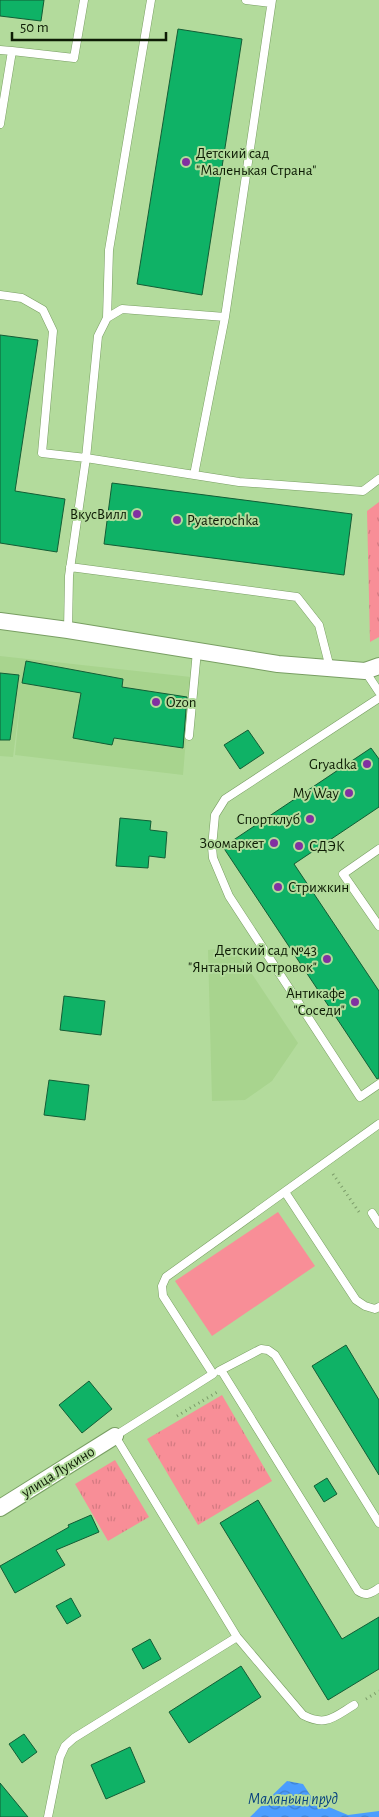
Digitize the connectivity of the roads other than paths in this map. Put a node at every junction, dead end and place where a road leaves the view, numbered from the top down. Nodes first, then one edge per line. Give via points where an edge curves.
1 (84, 0) edge
2 (151, 0) edge
3 (246, 0) edge
4 (272, 2) edge
5 (0, 50) edge
6 (12, 51) junction
7 (0, 124) edge
8 (0, 295) edge
9 (225, 317) junction
10 (107, 318) junction
11 (86, 458) junction
12 (194, 475) junction
13 (379, 479) edge
14 (70, 566) junction
15 (0, 621) edge
16 (68, 630) junction
17 (197, 651) junction
18 (330, 668) junction
19 (372, 668) edge
20 (379, 692) edge
21 (379, 698) edge
22 (189, 736) dead end
23 (379, 849) edge
24 (379, 926) edge
25 (379, 1084) edge
26 (379, 1124) edge
27 (285, 1192) junction
28 (372, 1213) road end
29 (379, 1224) edge
30 (379, 1307) edge
31 (221, 1370) junction
32 (213, 1374) junction
33 (115, 1436) junction
34 (0, 1508) edge
35 (379, 1523) edge
36 (379, 1588) edge
37 (237, 1637) junction
38 (354, 1706) dead end
39 (48, 1817) edge

1 - 6 lane via 74,58
2 - 10 lane via 109,250
3 - 4 lane
4 - 9 lane
5 - 6 lane
6 - 7 lane
8 - 11 lane via 22,298 43,310 53,331 42,452
9 - 10 lane via 122,309
9 - 12 lane
10 - 11 lane via 98,336
11 - 12 lane
11 - 14 lane
12 - 13 lane via 239,482 363,491
14 - 16 lane
14 - 18 lane via 297,597 319,625
15 - 16 street
16 - 17 street
17 - 18 street via 278,664
17 - 22 lane
18 - 19 street
19 - 20 lane
21 - 25 lane via 225,799 215,815 212,847 213,858 229,896 360,1097
23 - 24 lane via 344,874
26 - 27 lane
27 - 30 lane via 356,1300 365,1306
27 - 32 lane via 166,1277 162,1286 163,1296
28 - 29 lane
31 - 32 lane
31 - 35 lane via 260,1349 275,1355
31 - 36 lane via 358,1591 363,1595
32 - 33 lane
33 - 34 street, улица Лукино
33 - 37 lane
37 - 38 lane via 303,1715 314,1721 328,1721
37 - 39 lane via 65,1746

